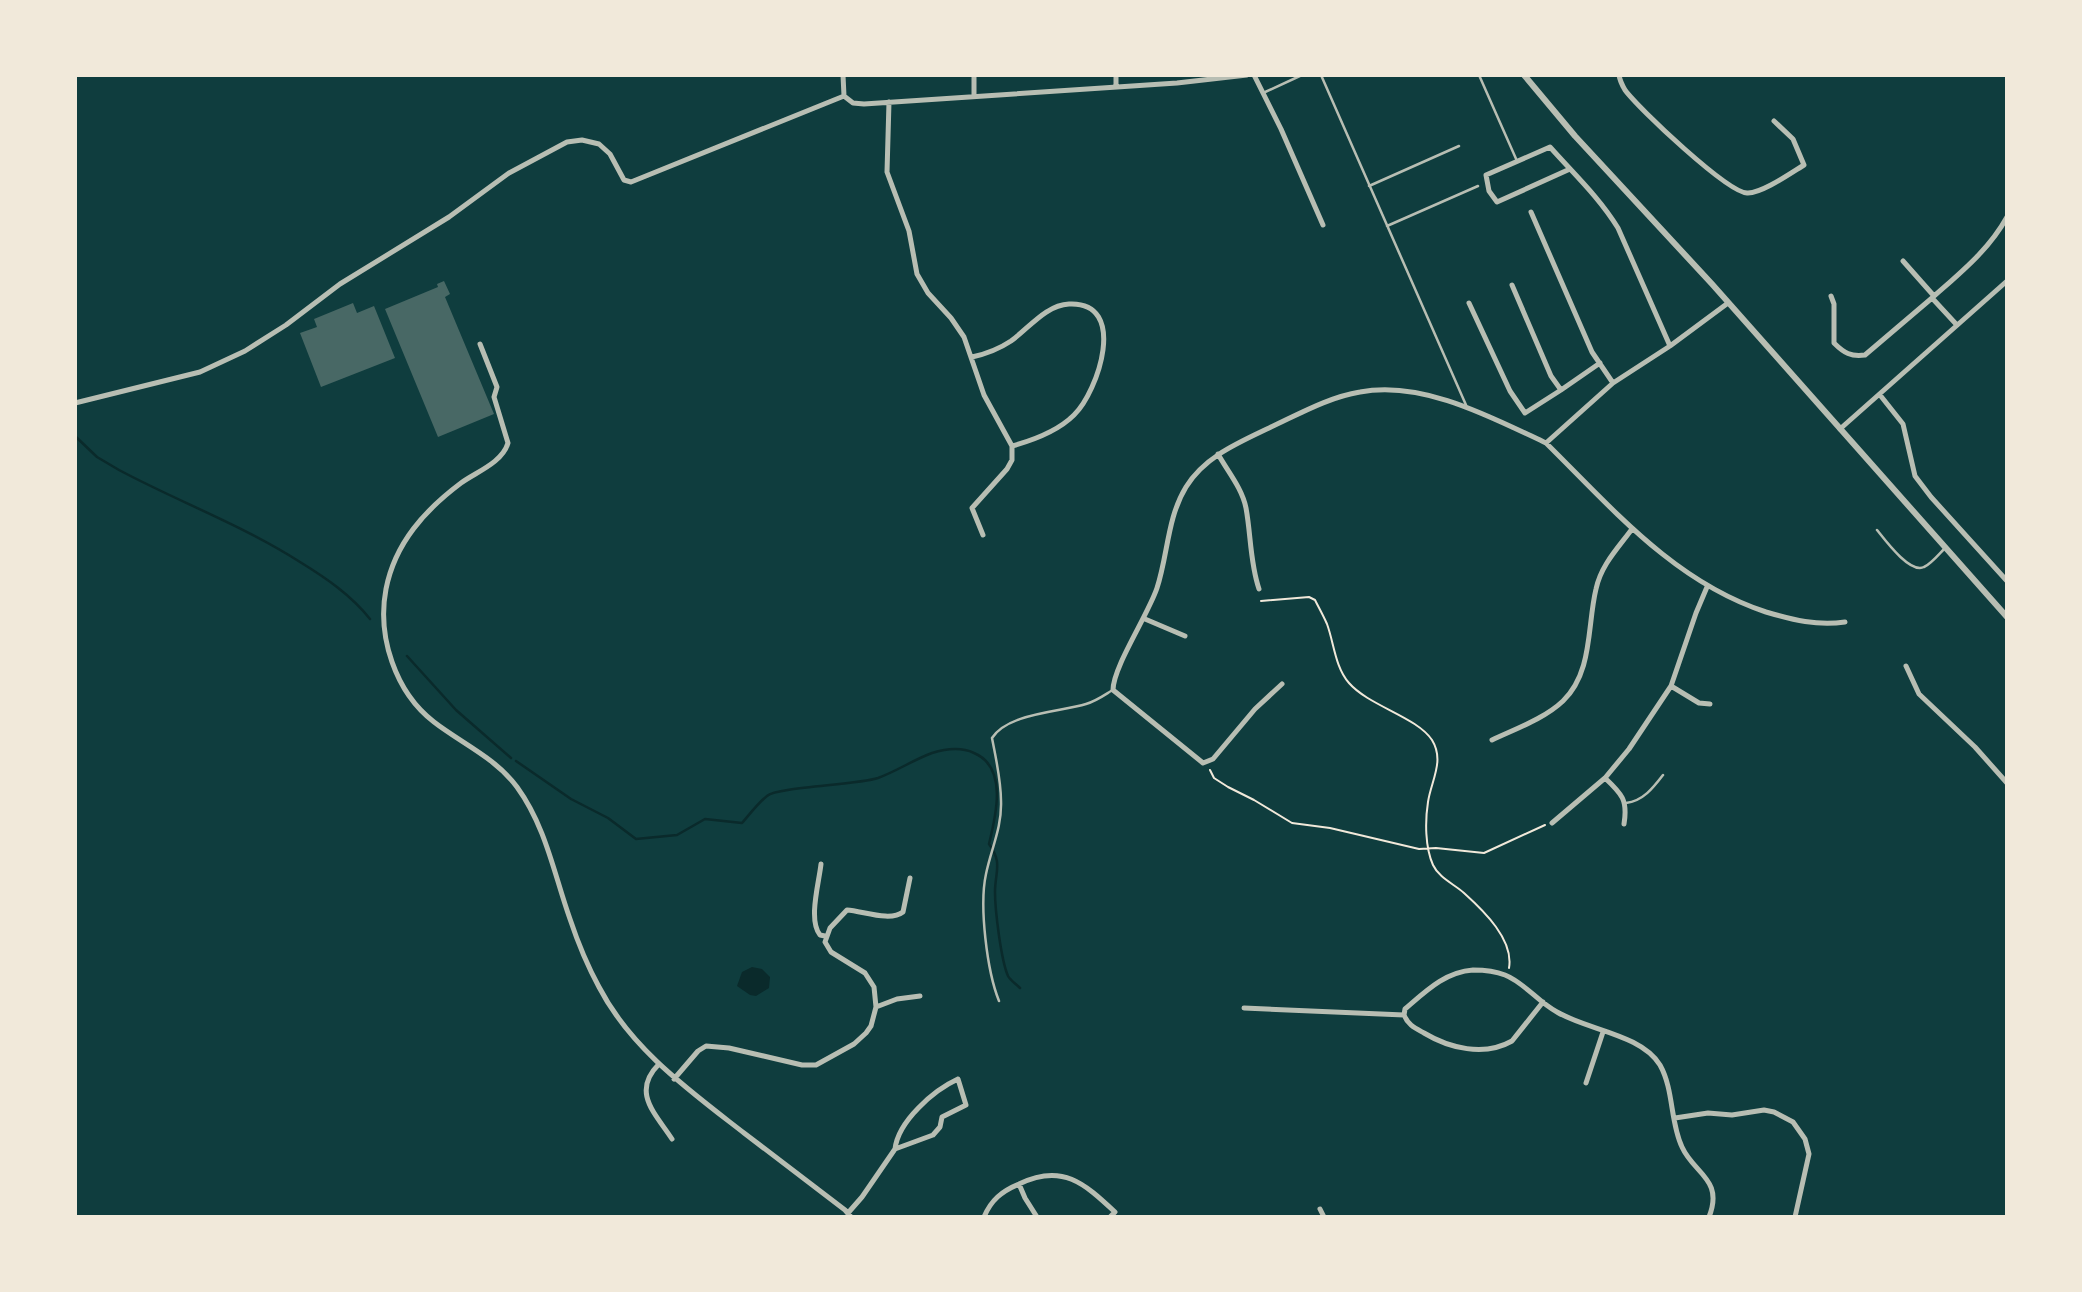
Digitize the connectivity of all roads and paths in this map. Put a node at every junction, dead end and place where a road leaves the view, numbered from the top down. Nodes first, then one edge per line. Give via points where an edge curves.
1 (843, 75) edge
2 (974, 75) edge
3 (1116, 75) edge
4 (1182, 75) edge
5 (1247, 75) edge
6 (1254, 75) edge
7 (1302, 75) edge
8 (1321, 75) edge
9 (1479, 75) edge
10 (1524, 75) edge
11 (1619, 75) edge
12 (1183, 83) junction
13 (1116, 87) junction
14 (1262, 93) junction
15 (974, 95) junction
16 (844, 96) junction
17 (889, 102) junction
18 (1774, 121) dead end
19 (1459, 146) dead end
20 (1517, 161) junction
21 (1570, 169) junction
22 (1369, 186) junction
23 (1478, 186) dead end
24 (1531, 212) dead end
25 (2007, 217) edge
26 (1322, 225) dead end
27 (1387, 226) junction
28 (1903, 261) dead end
29 (2007, 281) edge
30 (1512, 285) dead end
31 (1831, 296) dead end
32 (1933, 297) junction
33 (1469, 303) dead end
34 (1728, 303) junction
35 (1956, 324) junction
36 (480, 344) dead end
37 (1670, 345) junction
38 (972, 357) junction
39 (1600, 363) junction
40 (1613, 383) junction
41 (1561, 390) junction
42 (1880, 395) junction
43 (75, 403) edge
44 (1467, 409) junction
45 (1840, 429) junction
46 (1545, 443) junction
47 (1012, 446) junction
48 (1218, 454) junction
49 (1632, 529) junction
50 (1877, 530) dead end
51 (983, 535) dead end
52 (1945, 548) junction
53 (2007, 581) edge
54 (1707, 587) junction
55 (1259, 589) dead end
56 (1261, 601) dead end
57 (2007, 617) edge
58 (1145, 619) junction
59 (1845, 622) dead end
60 (1185, 636) dead end
61 (1906, 666) dead end
62 (1282, 684) dead end
63 (1671, 686) junction
64 (1113, 690) junction
65 (1710, 704) dead end
66 (1492, 740) dead end
67 (1206, 763) junction
68 (1663, 775) dead end
69 (1605, 778) junction
70 (2007, 783) edge
71 (1626, 803) junction
72 (1552, 823) joint
73 (1624, 824) dead end
74 (1428, 848) junction
75 (821, 864) dead end
76 (910, 878) dead end
77 (825, 936) junction
78 (1507, 976) junction
79 (920, 996) dead end
80 (999, 1001) dead end
81 (1543, 1002) junction
82 (876, 1007) junction
83 (1244, 1007) dead end
84 (1404, 1015) junction
85 (1603, 1032) junction
86 (659, 1064) junction
87 (674, 1079) junction
88 (1586, 1083) dead end
89 (1675, 1118) junction
90 (672, 1139) dead end
91 (895, 1149) junction
92 (1019, 1184) junction
93 (1320, 1209) dead end
94 (850, 1215) edge
95 (984, 1217) edge
96 (1037, 1217) edge
97 (1110, 1217) edge
98 (1324, 1217) edge
99 (1709, 1217) edge
100 (1795, 1217) edge

1 - 16 street
2 - 15 street
3 - 13 street
4 - 12 street
5 - 12 street
6 - 14 street
7 - 14 lane
8 - 22 lane
9 - 20 lane
10 - 34 street
11 - 18 street via 1626,91 1661,128 1744,194 1804,165 1793,139
12 - 13 street
13 - 15 street
14 - 26 street
15 - 17 street
16 - 17 street via 853,103
16 - 43 street via 631,182 624,180 598,144 582,139 567,142 509,173 245,351 200,372
17 - 38 street via 887,172 909,231 917,274 956,325
19 - 22 lane
20 - 21 street via 1550,147
20 - 21 street via 1486,175 1497,202
21 - 37 street via 1618,228
22 - 27 lane
23 - 27 lane
24 - 39 street
25 - 32 street via 1971,264
27 - 44 lane
28 - 32 street
29 - 35 street
30 - 41 street
31 - 32 street via 1834,343 1850,356 1865,355
32 - 35 street
33 - 41 street via 1525,413
34 - 37 street
34 - 45 street
35 - 42 street
36 - 86 street via 497,387 494,397 508,443 503,455 431,508 410,531 386,589 383,619 387,644 400,679 419,708 516,785 549,850 569,919 600,989
37 - 40 street
38 - 47 street via 992,413
38 - 47 street via 1010,342 1061,305 1089,309 1102,325 1100,369 1086,400 1062,424
39 - 40 street
39 - 41 street
40 - 46 street
42 - 45 street
42 - 53 street via 1903,424 1915,476
44 - 46 street
44 - 48 street via 1423,393 1388,388 1359,391
45 - 52 street
46 - 49 street
47 - 51 street via 1007,469 972,508
48 - 55 street via 1245,508
48 - 58 street via 1182,494
49 - 54 street
49 - 66 street via 1602,569 1585,658 1570,692 1541,716
50 - 52 lane via 1916,568 1924,567
52 - 57 street
54 - 59 street via 1809,624
54 - 63 street
56 - 74 path via 1315,600 1349,684 1432,740 1438,764 1427,805
58 - 60 street
58 - 64 street via 1115,677
61 - 70 street via 1919,694
62 - 67 street
63 - 65 street via 1699,703
63 - 69 street
64 - 67 street
64 - 80 lane via 1089,703 1017,721 992,738 1002,802 983,901 991,977
67 - 74 path via 1214,778 1292,823
68 - 71 lane via 1637,802
69 - 71 street
69 - 72 street
71 - 73 street
72 - 74 path via 1484,853
74 - 78 path via 1435,869 1477,906 1505,941 1510,964
75 - 77 street via 813,915 814,928
76 - 77 street via 899,915 847,910
77 - 82 street via 831,952 865,973 874,987
78 - 81 street
78 - 84 street via 1485,970 1453,974 1432,986
79 - 82 street
81 - 84 street via 1512,1041 1476,1048 1450,1046 1410,1025
81 - 85 street via 1568,1019
82 - 87 street via 866,1033 822,1064 802,1065 706,1046
83 - 84 street
85 - 88 street
85 - 89 street via 1640,1045 1659,1064
86 - 87 street
86 - 90 street via 645,1086 648,1102
87 - 94 street
89 - 99 street via 1682,1149 1712,1187
89 - 100 street via 1765,1110 1793,1122 1810,1154
91 - 91 street via 933,1135 942,1117 966,1105 958,1079 934,1092 914,1114
91 - 94 street
92 - 95 street via 997,1196
92 - 96 street
92 - 97 street via 1049,1175 1076,1180 1115,1212
93 - 98 street

